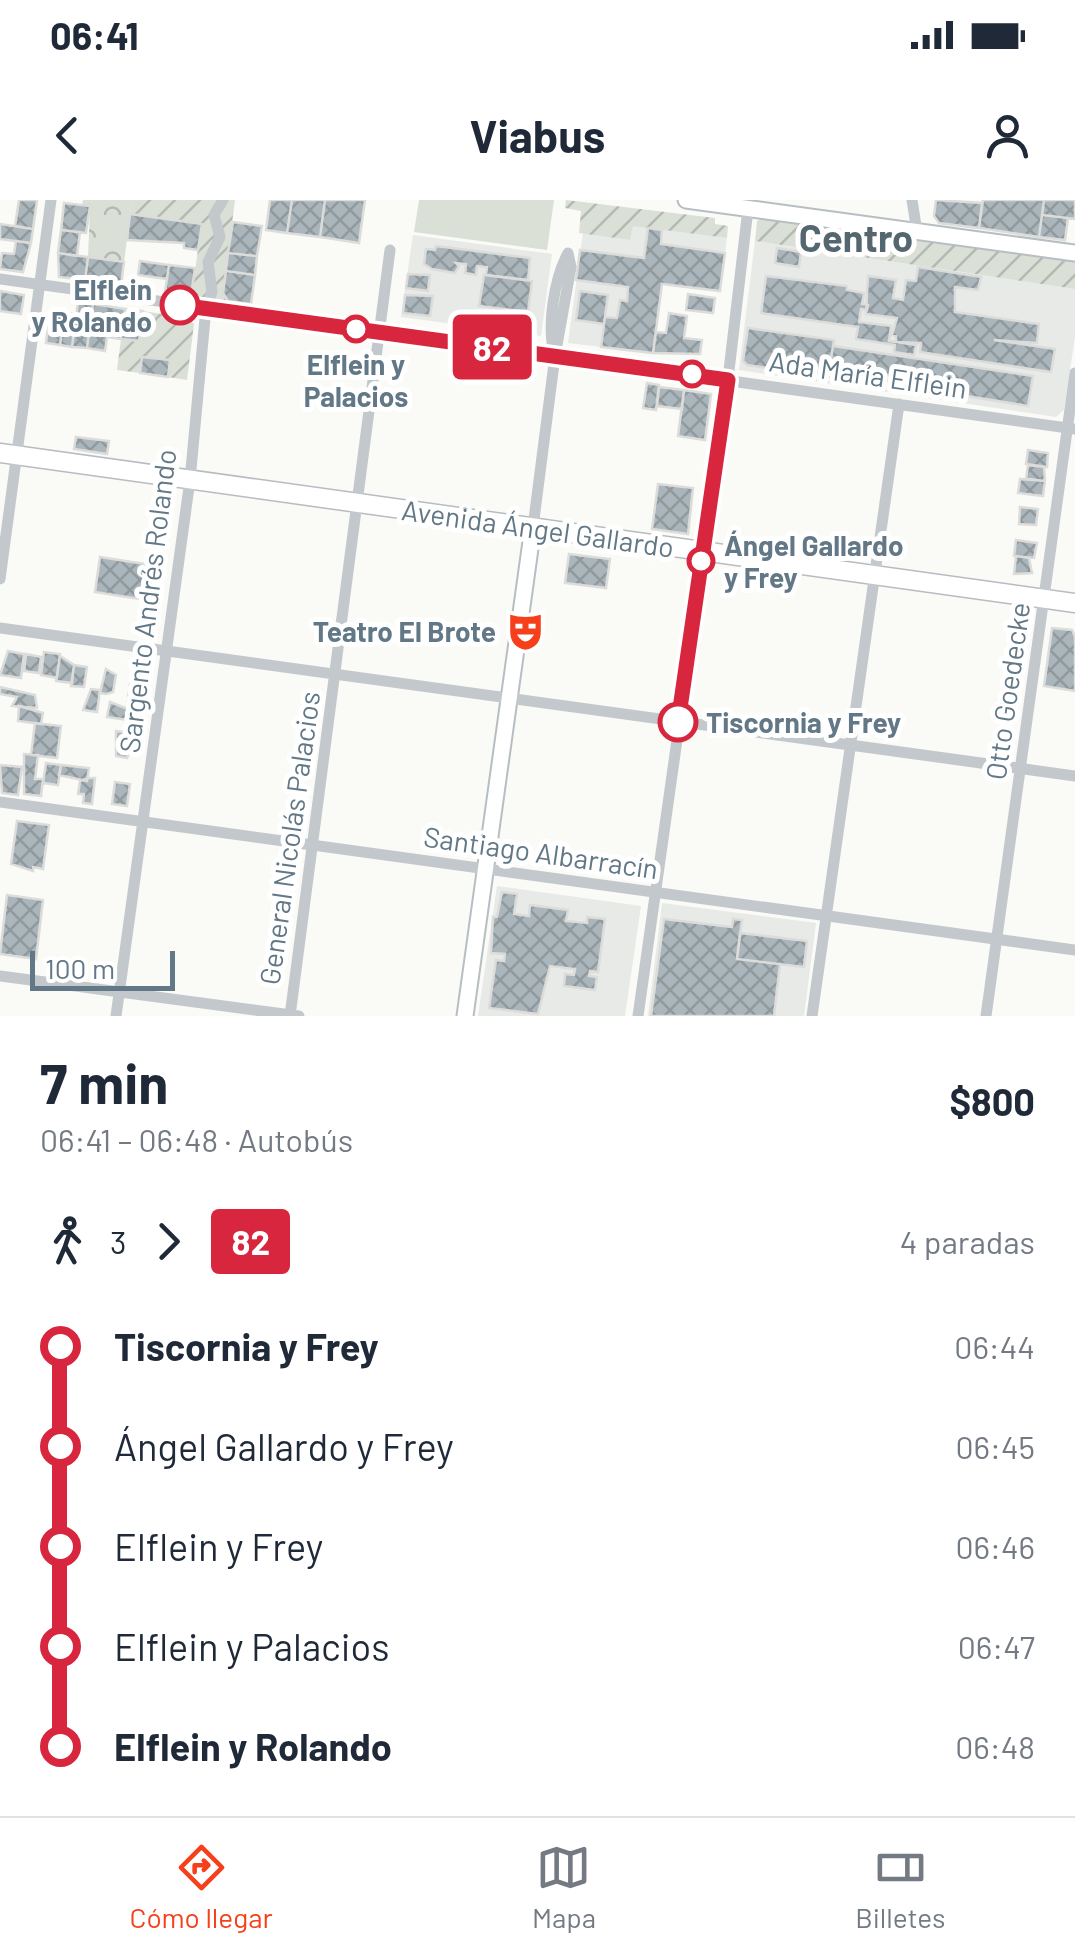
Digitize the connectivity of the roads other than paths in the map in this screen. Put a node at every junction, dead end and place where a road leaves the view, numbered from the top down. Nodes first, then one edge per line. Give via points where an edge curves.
1 (51, 200) edge
2 (224, 200) edge
3 (686, 200) edge
4 (912, 200) edge
5 (748, 209) junction
6 (918, 232) junction
7 (390, 250) dead end
8 (1075, 253) edge
9 (0, 280) edge
10 (40, 285) junction
11 (206, 308) junction
12 (379, 332) junction
13 (555, 356) junction
14 (1075, 374) edge
15 (728, 380) junction
16 (899, 404) junction
17 (1071, 428) edge
18 (8, 455) edge
19 (190, 480) junction
20 (360, 504) junction
21 (533, 527) junction
22 (703, 550) junction
23 (875, 574) junction
24 (0, 578) edge
25 (1045, 599) junction
26 (1075, 603) edge
27 (0, 628) edge
28 (167, 651) junction
29 (337, 675) junction
30 (509, 698) junction
31 (678, 722) junction
32 (850, 747) junction
33 (1021, 769) junction
34 (1075, 776) edge
35 (0, 802) edge
36 (142, 822) junction
37 (312, 845) junction
38 (484, 869) junction
39 (654, 893) junction
40 (826, 916) junction
41 (997, 939) junction
42 (1075, 950) edge
43 (0, 976) edge
44 (120, 991) junction
45 (290, 1015) edge
46 (116, 1016) edge
47 (299, 1016) edge
48 (465, 1016) edge
49 (638, 1016) edge
50 (812, 1016) edge
51 (986, 1016) edge

1 - 10 street
2 - 11 street, Sargento Andrés Rolando via 214,215 220,237 208,262 212,292
3 - 5 street
4 - 6 street
5 - 6 street
5 - 15 street
6 - 8 street
7 - 12 street, General Nicolás Palacios
9 - 10 street, Ada María Elflein
10 - 11 street, Ada María Elflein
10 - 18 street
11 - 12 street, Ada María Elflein
11 - 19 street, Sargento Andrés Rolando
12 - 13 street, Ada María Elflein
12 - 20 street, General Nicolás Palacios
13 - 13 street via 550,340 568,253 571,267
13 - 15 street, Ada María Elflein
13 - 21 street
14 - 17 street, Otto Goedecke
15 - 16 street, Ada María Elflein
15 - 22 street
16 - 17 street, Ada María Elflein
16 - 23 street
17 - 25 street, Otto Goedecke
18 - 19 main road, Avenida Ángel Gallardo
18 - 24 street
19 - 20 main road, Avenida Ángel Gallardo
19 - 28 street, Sargento Andrés Rolando
20 - 21 main road, Avenida Ángel Gallardo
20 - 29 street, General Nicolás Palacios
21 - 22 main road, Avenida Ángel Gallardo
21 - 30 street
22 - 23 main road, Avenida Ángel Gallardo
22 - 31 street
23 - 25 main road, Avenida Ángel Gallardo
23 - 32 street
25 - 26 main road, Avenida Ángel Gallardo
25 - 33 street, Otto Goedecke
27 - 28 street
28 - 29 street
28 - 36 street, Sargento Andrés Rolando
29 - 30 street
29 - 37 street, General Nicolás Palacios
30 - 31 street
30 - 38 street
31 - 32 street
31 - 39 street
32 - 33 street
32 - 40 street
33 - 34 street
33 - 41 street, Otto Goedecke
35 - 36 street, Santiago Albarracín
36 - 37 street, Santiago Albarracín
36 - 44 street, Sargento Andrés Rolando
37 - 38 street, Santiago Albarracín
37 - 45 street, General Nicolás Palacios
38 - 39 street, Santiago Albarracín
38 - 48 street
39 - 40 street, Santiago Albarracín
39 - 49 street
40 - 41 street, Santiago Albarracín
40 - 50 street
41 - 42 street, Santiago Albarracín
41 - 51 street, Otto Goedecke
43 - 44 street
44 - 45 street
44 - 46 street, Sargento Andrés Rolando
45 - 47 street

